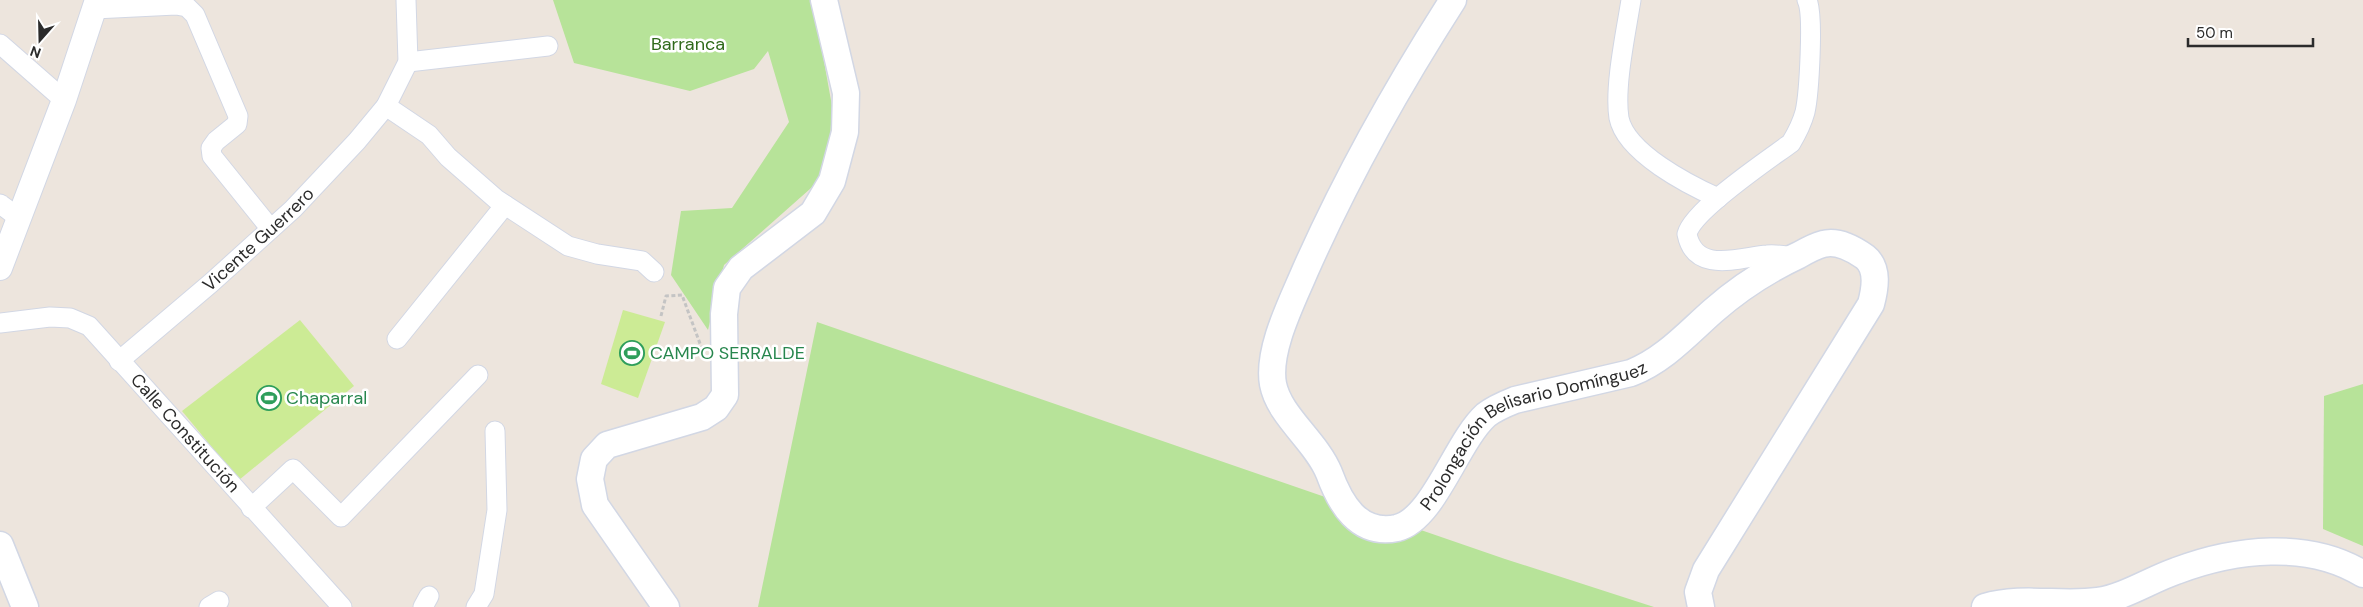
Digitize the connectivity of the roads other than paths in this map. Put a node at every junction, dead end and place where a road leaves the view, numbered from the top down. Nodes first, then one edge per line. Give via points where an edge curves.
1 (406, 0) edge
2 (824, 0) edge
3 (1453, 0) edge
4 (1631, 0) edge
5 (1812, 1) edge
6 (96, 4) edge
7 (0, 44) edge
8 (548, 46) dead end
9 (408, 62) junction
10 (64, 100) junction
11 (386, 106) junction
12 (1718, 198) junction
13 (0, 204) edge
14 (505, 205) junction
15 (19, 218) junction
16 (270, 228) junction
17 (1795, 257) junction
18 (0, 268) edge
19 (654, 272) dead end
20 (0, 323) edge
21 (397, 339) dead end
22 (119, 361) junction
23 (478, 375) dead end
24 (495, 430) dead end
25 (251, 508) junction
26 (0, 545) edge
27 (2363, 574) edge
28 (25, 607) edge
29 (342, 607) edge
30 (476, 607) edge
31 (666, 607) edge
32 (1701, 607) edge
33 (1984, 607) edge

1 - 9 street, Vicente Guerrero
2 - 31 main road via 846,93 844,132 832,181 813,213 741,268 727,288 724,314 725,395 716,408 702,417 607,446 594,459 590,479 595,505
3 - 17 main road, Prolongación Belisario Domínguez via 1405,75 1327,222 1286,316 1273,364 1276,394 1322,458 1336,493 1353,517 1384,529 1408,524 1427,505 1474,429 1497,408 1515,400 1646,367 1660,359 1756,276
4 - 12 street via 1621,67 1620,120 1625,132 1642,152 1685,183
5 - 12 street via 1805,110 1796,134 1790,143
6 - 10 street
6 - 16 street via 187,6 195,15 238,116 237,124 211,148 212,156
7 - 10 street
8 - 9 street
9 - 11 street, Vicente Guerrero
10 - 15 street
11 - 14 street via 429,135 448,157
11 - 16 street, Vicente Guerrero via 300,202
12 - 17 street via 1688,229 1688,239 1698,253 1707,259 1726,262 1770,254
13 - 15 street
14 - 19 street via 568,246 642,261
14 - 21 street
15 - 18 street
16 - 22 street, Vicente Guerrero
17 - 32 main road, Prolongación Belisario Domínguez via 1824,244 1848,247 1869,260 1875,279 1874,292 1865,316 1706,570 1698,592
20 - 22 street, Calle Constitución via 70,318 88,326
22 - 25 street, Calle Constitución
23 - 25 street via 341,517 293,469
24 - 30 street via 496,510 484,594
25 - 29 street, Calle Constitución
26 - 28 main road
27 - 33 main road via 2333,560 2306,554 2240,553 2176,570 2122,594 2099,600 2015,601

